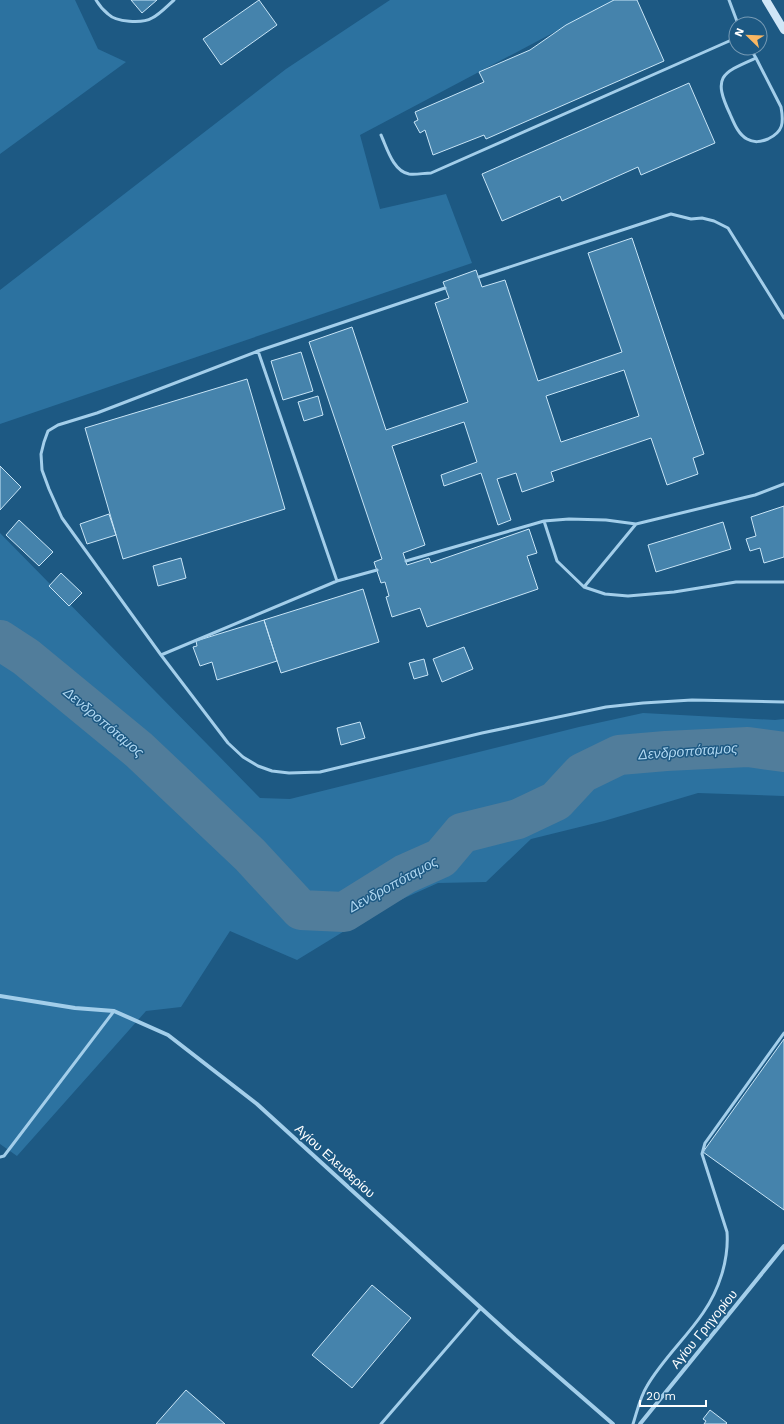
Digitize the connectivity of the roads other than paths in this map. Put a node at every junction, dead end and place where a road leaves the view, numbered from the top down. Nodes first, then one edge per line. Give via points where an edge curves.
1 (96, 0) edge
2 (174, 0) edge
3 (729, 0) edge
4 (766, 0) edge
5 (735, 16) edge
6 (784, 30) edge
7 (728, 42) edge
8 (756, 58) joint
9 (381, 135) dead end
10 (479, 277) dead end
11 (446, 288) dead end
12 (784, 318) edge
13 (258, 351) junction
14 (784, 484) edge
15 (544, 521) junction
16 (636, 524) junction
17 (406, 561) dead end
18 (377, 570) dead end
19 (337, 581) junction
20 (784, 582) edge
21 (584, 587) junction
22 (161, 655) junction
23 (784, 702) edge
24 (0, 996) edge
25 (114, 1011) junction
26 (784, 1033) edge
27 (0, 1157) edge
28 (784, 1246) edge
29 (481, 1308) junction
30 (381, 1424) edge
31 (613, 1424) edge
32 (633, 1424) edge
33 (640, 1424) edge

1 - 2 lane via 112,17 139,21 152,18
3 - 5 lane
4 - 6 street
7 - 9 lane via 431,173 403,172 393,161
8 - 8 lane via 784,114 777,134 761,142 754,142 741,135 721,91 721,84 728,71
10 - 12 lane via 671,214 691,219 702,218 728,228
11 - 13 lane
13 - 19 lane
13 - 22 lane via 97,413 58,425 48,431 44,442 41,454 42,470 62,518
14 - 16 lane via 755,495
15 - 16 lane via 606,520
15 - 17 lane
15 - 21 lane via 557,561
16 - 21 lane
18 - 19 lane
19 - 22 lane
20 - 21 lane via 736,582 628,596 605,594
22 - 23 lane via 228,743 243,757 272,771 289,773 320,772 606,707 692,700
24 - 25 street, Αγίου Ελευθερίου via 74,1008
25 - 27 lane via 4,1156
25 - 29 street, Αγίου Ελευθερίου via 168,1035 258,1104
26 - 32 lane via 704,1143 702,1154 727,1232 728,1245 724,1265 718,1285 703,1313 647,1385
28 - 33 street, Αγίου Γρηγορίου
29 - 30 lane
29 - 31 street, Αγίου Ελευθερίου

